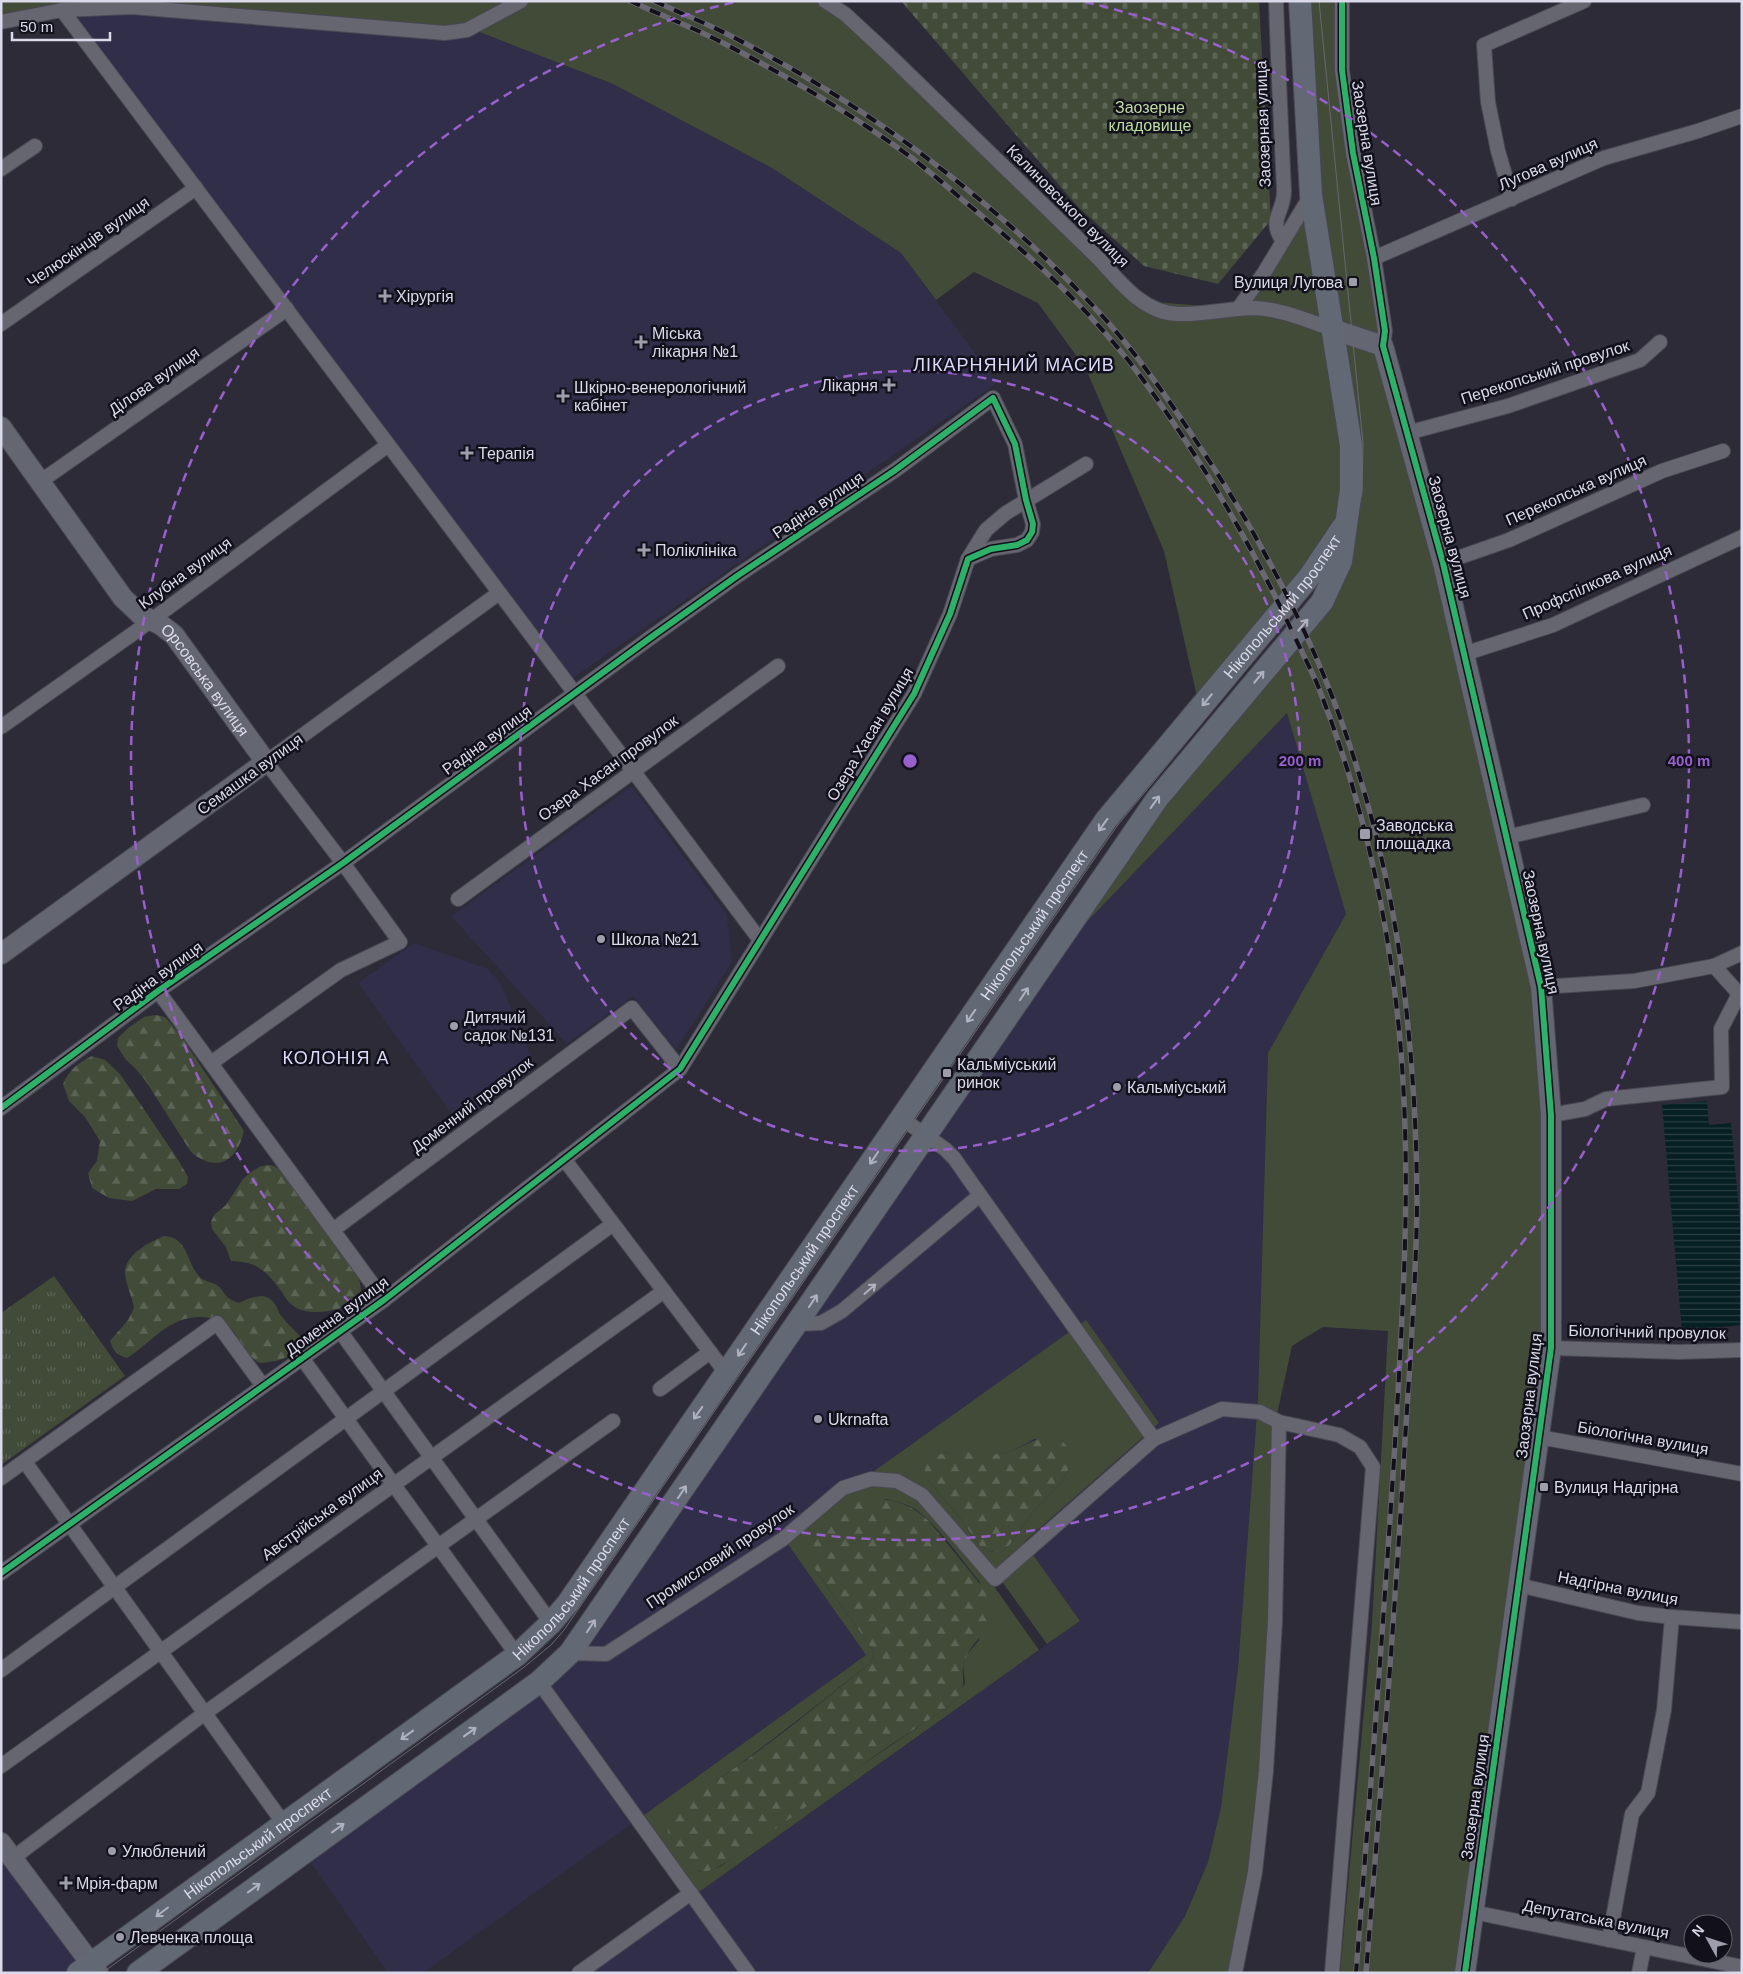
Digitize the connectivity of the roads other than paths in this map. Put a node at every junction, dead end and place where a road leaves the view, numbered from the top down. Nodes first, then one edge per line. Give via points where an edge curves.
1 (521, 1) edge
2 (825, 1) edge
3 (1276, 1) edge
4 (1300, 1) edge
5 (1342, 1) edge
6 (1584, 1) edge
7 (62, 10) junction
8 (1, 22) edge
9 (1742, 116) edge
10 (34, 146) dead end
11 (1, 169) edge
12 (196, 188) junction
13 (1311, 195) junction
14 (1512, 199) junction
15 (1283, 241) junction
16 (1374, 258) junction
17 (1238, 309) junction
18 (287, 310) junction
19 (1, 324) edge
20 (1332, 329) junction
21 (1660, 342) dead end
22 (1384, 346) junction
23 (1, 427) edge
24 (1407, 432) junction
25 (388, 445) junction
26 (1723, 451) dead end
27 (1086, 464) dead end
28 (41, 481) junction
29 (1026, 500) junction
30 (1346, 522) junction
31 (1742, 537) edge
32 (968, 559) junction
33 (1443, 563) junction
34 (499, 593) junction
35 (150, 620) junction
36 (1464, 654) junction
37 (778, 666) dead end
38 (574, 693) junction
39 (1, 727) edge
40 (266, 762) junction
41 (633, 772) junction
42 (1643, 805) dead end
43 (1507, 838) junction
44 (343, 863) junction
45 (458, 899) dead end
46 (760, 940) junction
47 (1742, 953) edge
48 (1, 954) edge
49 (1714, 966) junction
50 (1541, 987) junction
51 (158, 991) junction
52 (1740, 995) edge
53 (211, 1063) junction
54 (680, 1068) junction
55 (1, 1108) edge
56 (1551, 1115) junction
57 (902, 1118) junction
58 (927, 1136) junction
59 (564, 1159) junction
60 (980, 1195) junction
61 (613, 1224) junction
62 (333, 1230) junction
63 (664, 1291) junction
64 (384, 1300) junction
65 (798, 1324) junction
66 (340, 1332) junction
67 (1551, 1348) junction
68 (1742, 1350) edge
69 (710, 1352) junction
70 (302, 1358) junction
71 (726, 1373) junction
72 (262, 1386) junction
73 (660, 1388) dead end
74 (383, 1391) junction
75 (746, 1399) junction
76 (346, 1418) junction
77 (613, 1420) dead end
78 (1279, 1422) junction
79 (1538, 1437) junction
80 (1154, 1439) junction
81 (431, 1458) junction
82 (24, 1462) junction
83 (1742, 1474) edge
84 (1, 1478) edge
85 (394, 1485) junction
86 (475, 1518) junction
87 (69, 1524) junction
88 (438, 1545) junction
89 (1, 1573) edge
90 (1518, 1585) junction
91 (115, 1587) junction
92 (1672, 1617) junction
93 (1742, 1622) edge
94 (551, 1623) junction
95 (161, 1652) junction
96 (570, 1653) junction
97 (517, 1655) junction
98 (1, 1670) edge
99 (539, 1682) junction
100 (205, 1713) junction
101 (1, 1766) edge
102 (284, 1824) junction
103 (7, 1850) edge
104 (691, 1893) junction
105 (1473, 1912) junction
106 (1609, 1940) junction
107 (1644, 1947) junction
108 (1742, 1967) edge
109 (89, 1970) edge
110 (138, 1973) edge
111 (579, 1973) edge
112 (748, 1973) edge
113 (1234, 1973) edge
114 (1332, 1973) edge
115 (1465, 1973) edge
116 (1639, 1973) edge

1 - 7 street via 467,30 445,33 132,7
2 - 17 street, Калиновського вулиця via 845,14 886,52 1136,297 1154,309 1178,314
3 - 15 street, Заозерная улица via 1284,192 1276,225
4 - 13 main road
5 - 16 street, Заозерна вулиця via 1343,80 1353,153
6 - 14 street via 1484,45 1488,102
7 - 8 street
7 - 12 street
9 - 14 street, Лугова вулиця via 1604,158
10 - 11 street
12 - 18 street
12 - 19 street, Челюскінців вулиця
13 - 15 street
13 - 20 main road
14 - 16 street, Лугова вулиця
15 - 17 street
16 - 22 street, Заозерна вулиця via 1385,331
17 - 20 street, Калиновського вулиця via 1282,312
18 - 25 street
18 - 28 street, Ділова вулиця
20 - 22 street
20 - 30 main road via 1351,445 1351,490
21 - 24 street, Перекопський провулок via 1640,360 1508,406
22 - 24 street, Заозерна вулиця
23 - 28 street, Орсовська вулиця
24 - 33 street, Заозерна вулиця
25 - 34 street
25 - 35 street, Клубна вулиця
26 - 33 street, Перекопська вулиця via 1662,471 1509,540
27 - 29 street, Озера Хасан вулиця
28 - 35 street, Орсовська вулиця via 123,598
29 - 32 street, Озера Хасан вулиця via 986,530
29 - 32 street via 1033,524 1027,540
29 - 38 street, Радіна вулиця via 1015,444 993,398 894,471 737,576
30 -> 57 main road, Нікопольський проспект via 1310,576 1106,820
58 -> 30 main road, Нікопольський проспект via 1157,799 1322,602 1341,561
31 - 36 street, Профспілкова вулиця via 1553,625
32 - 46 street, Озера Хасан вулиця via 950,614 914,694
33 - 36 street, Заозерна вулиця
34 - 38 street
34 - 40 street, Семашка вулиця
35 - 39 street, Клубна вулиця
35 - 40 street, Орсовська вулиця via 174,635
36 - 43 street, Заозерна вулиця
37 - 41 street, Озера Хасан провулок
38 - 41 street
38 - 44 street, Радіна вулиця
40 - 44 street, Орсовська вулиця
40 - 48 street, Семашка вулиця
41 - 45 street, Озера Хасан провулок
41 - 46 street
42 - 43 street
43 - 50 street, Заозерна вулиця
44 - 51 street, Радіна вулиця
44 - 53 street, Орсовська вулиця via 400,942 341,970
46 - 54 street, Озера Хасан вулиця
47 - 49 street
49 - 50 street via 1634,981
49 - 52 street
50 - 56 street, Заозерна вулиця
51 - 53 street
51 - 55 street, Радіна вулиця
52 - 56 street via 1721,1029 1722,1087 1606,1099 1585,1110
53 - 62 street
54 - 59 street, Доменна вулиця
54 - 62 street, Доменний провулок via 632,1008
56 - 67 street, Заозерна вулиця
57 - 58 street
57 -> 71 main road, Нікопольський проспект
58 - 60 street via 954,1158
65 -> 58 main road, Нікопольський проспект
59 - 61 street
59 - 64 street, Доменна вулиця
65 -> 60 street via 821,1323 842,1311
60 - 80 street
61 - 63 street
61 - 74 street
62 - 64 street
63 - 69 street
63 - 81 street, Австрійська вулиця
64 - 66 street, Доменна вулиця
65 - 75 main road, Нікопольський проспект
66 - 70 street, Доменна вулиця
66 - 74 street
67 - 68 street, Біологічний провулок via 1679,1352
67 - 79 street, Заозерна вулиця
69 - 71 street
69 - 73 street
70 - 72 street, Доменна вулиця
70 - 76 street
71 - 75 main road
71 -> 94 main road, Нікопольський проспект
72 - 82 street via 217,1323
72 - 87 street, Доменна вулиця
74 - 76 street
74 - 81 street
96 -> 75 main road, Нікопольський проспект
76 - 85 street
76 - 91 street
77 - 86 street
78 - 80 street via 1260,1412 1222,1409
78 - 113 street via 1266,1772 1255,1872
78 - 114 street via 1339,1435 1360,1447 1372,1467
79 - 83 street, Біологічна вулиця
79 - 90 street, Заозерна вулиця
80 - 96 street, Промисловий провулок via 995,1579 922,1494 897,1481 871,1479 843,1488 783,1539 606,1654
81 - 85 street, Австрійська вулиця
81 - 86 street
82 - 84 street
82 - 87 street
85 - 88 street
85 - 95 street, Австрійська вулиця
86 - 88 street
86 - 94 street
87 - 89 street, Доменна вулиця
87 - 91 street
88 - 97 street
88 - 100 street
90 - 92 street, Надгірна вулиця
90 - 105 street, Заозерна вулиця
91 - 95 street
91 - 98 street
92 - 93 street, Надгірна вулиця
92 - 106 street via 1664,1710 1648,1793 1632,1814
94 - 97 main road, Нікопольський проспект
95 - 100 street
95 - 101 street, Австрійська вулиця
96 - 99 main road, Нікопольський проспект
97 -> 102 main road, Нікопольський проспект
99 - 104 street
110 -> 99 main road, Нікопольський проспект
100 - 102 street
100 - 103 street
102 -> 109 main road, Нікопольський проспект
103 - 109 street
104 - 111 street
104 - 112 street
105 - 106 street, Депутатська вулиця
105 - 115 street, Заозерна вулиця
106 - 107 street, Депутатська вулиця
107 - 108 street, Депутатська вулиця
107 - 116 street

